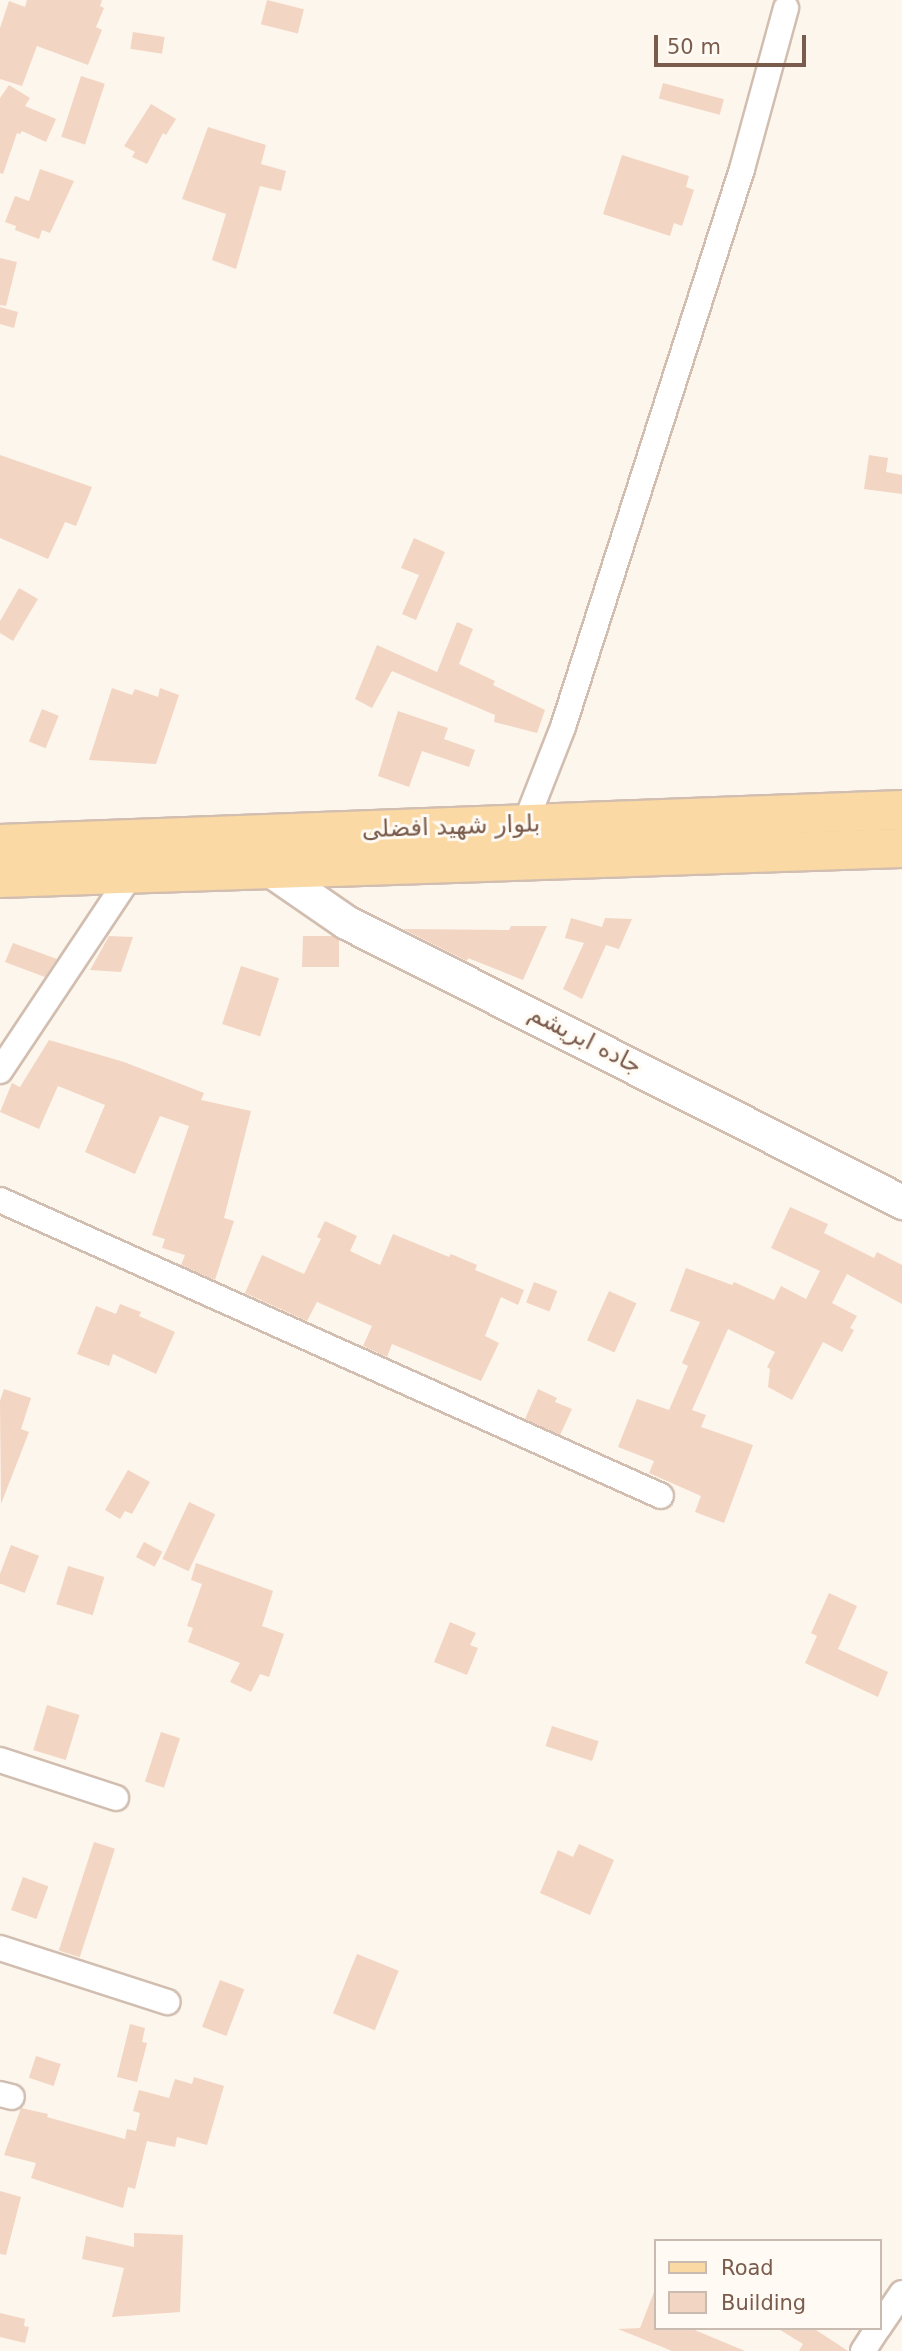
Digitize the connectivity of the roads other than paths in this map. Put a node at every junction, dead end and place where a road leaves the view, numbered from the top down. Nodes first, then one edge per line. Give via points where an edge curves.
1 (786, 8) dead end
2 (902, 810) edge
3 (525, 824) junction
4 (0, 844) edge
5 (902, 848) edge
6 (272, 871) junction
7 (132, 873) junction
8 (0, 877) edge
9 (0, 1071) edge
10 (0, 1200) edge
11 (902, 1202) edge
12 (661, 1496) dead end
13 (0, 1760) edge
14 (116, 1798) dead end
15 (0, 1948) edge
16 (167, 2002) dead end
17 (902, 2293) edge
18 (881, 2325) edge
19 (878, 2330) edge
20 (863, 2351) edge

1 - 3 street via 742,169 563,727
2 - 3 main road, بلوار شهید افضلی
3 - 4 main road, بلوار شهید افضلی
5 - 6 main road, بلوار شهید افضلی
6 - 7 main road, بلوار شهید افضلی
6 - 11 main road, جاده ابریشم via 346,922
7 - 8 main road, بلوار شهید افضلی
7 - 9 street
10 - 12 street
13 - 14 street
15 - 16 street
17 - 18 street
19 - 20 street

